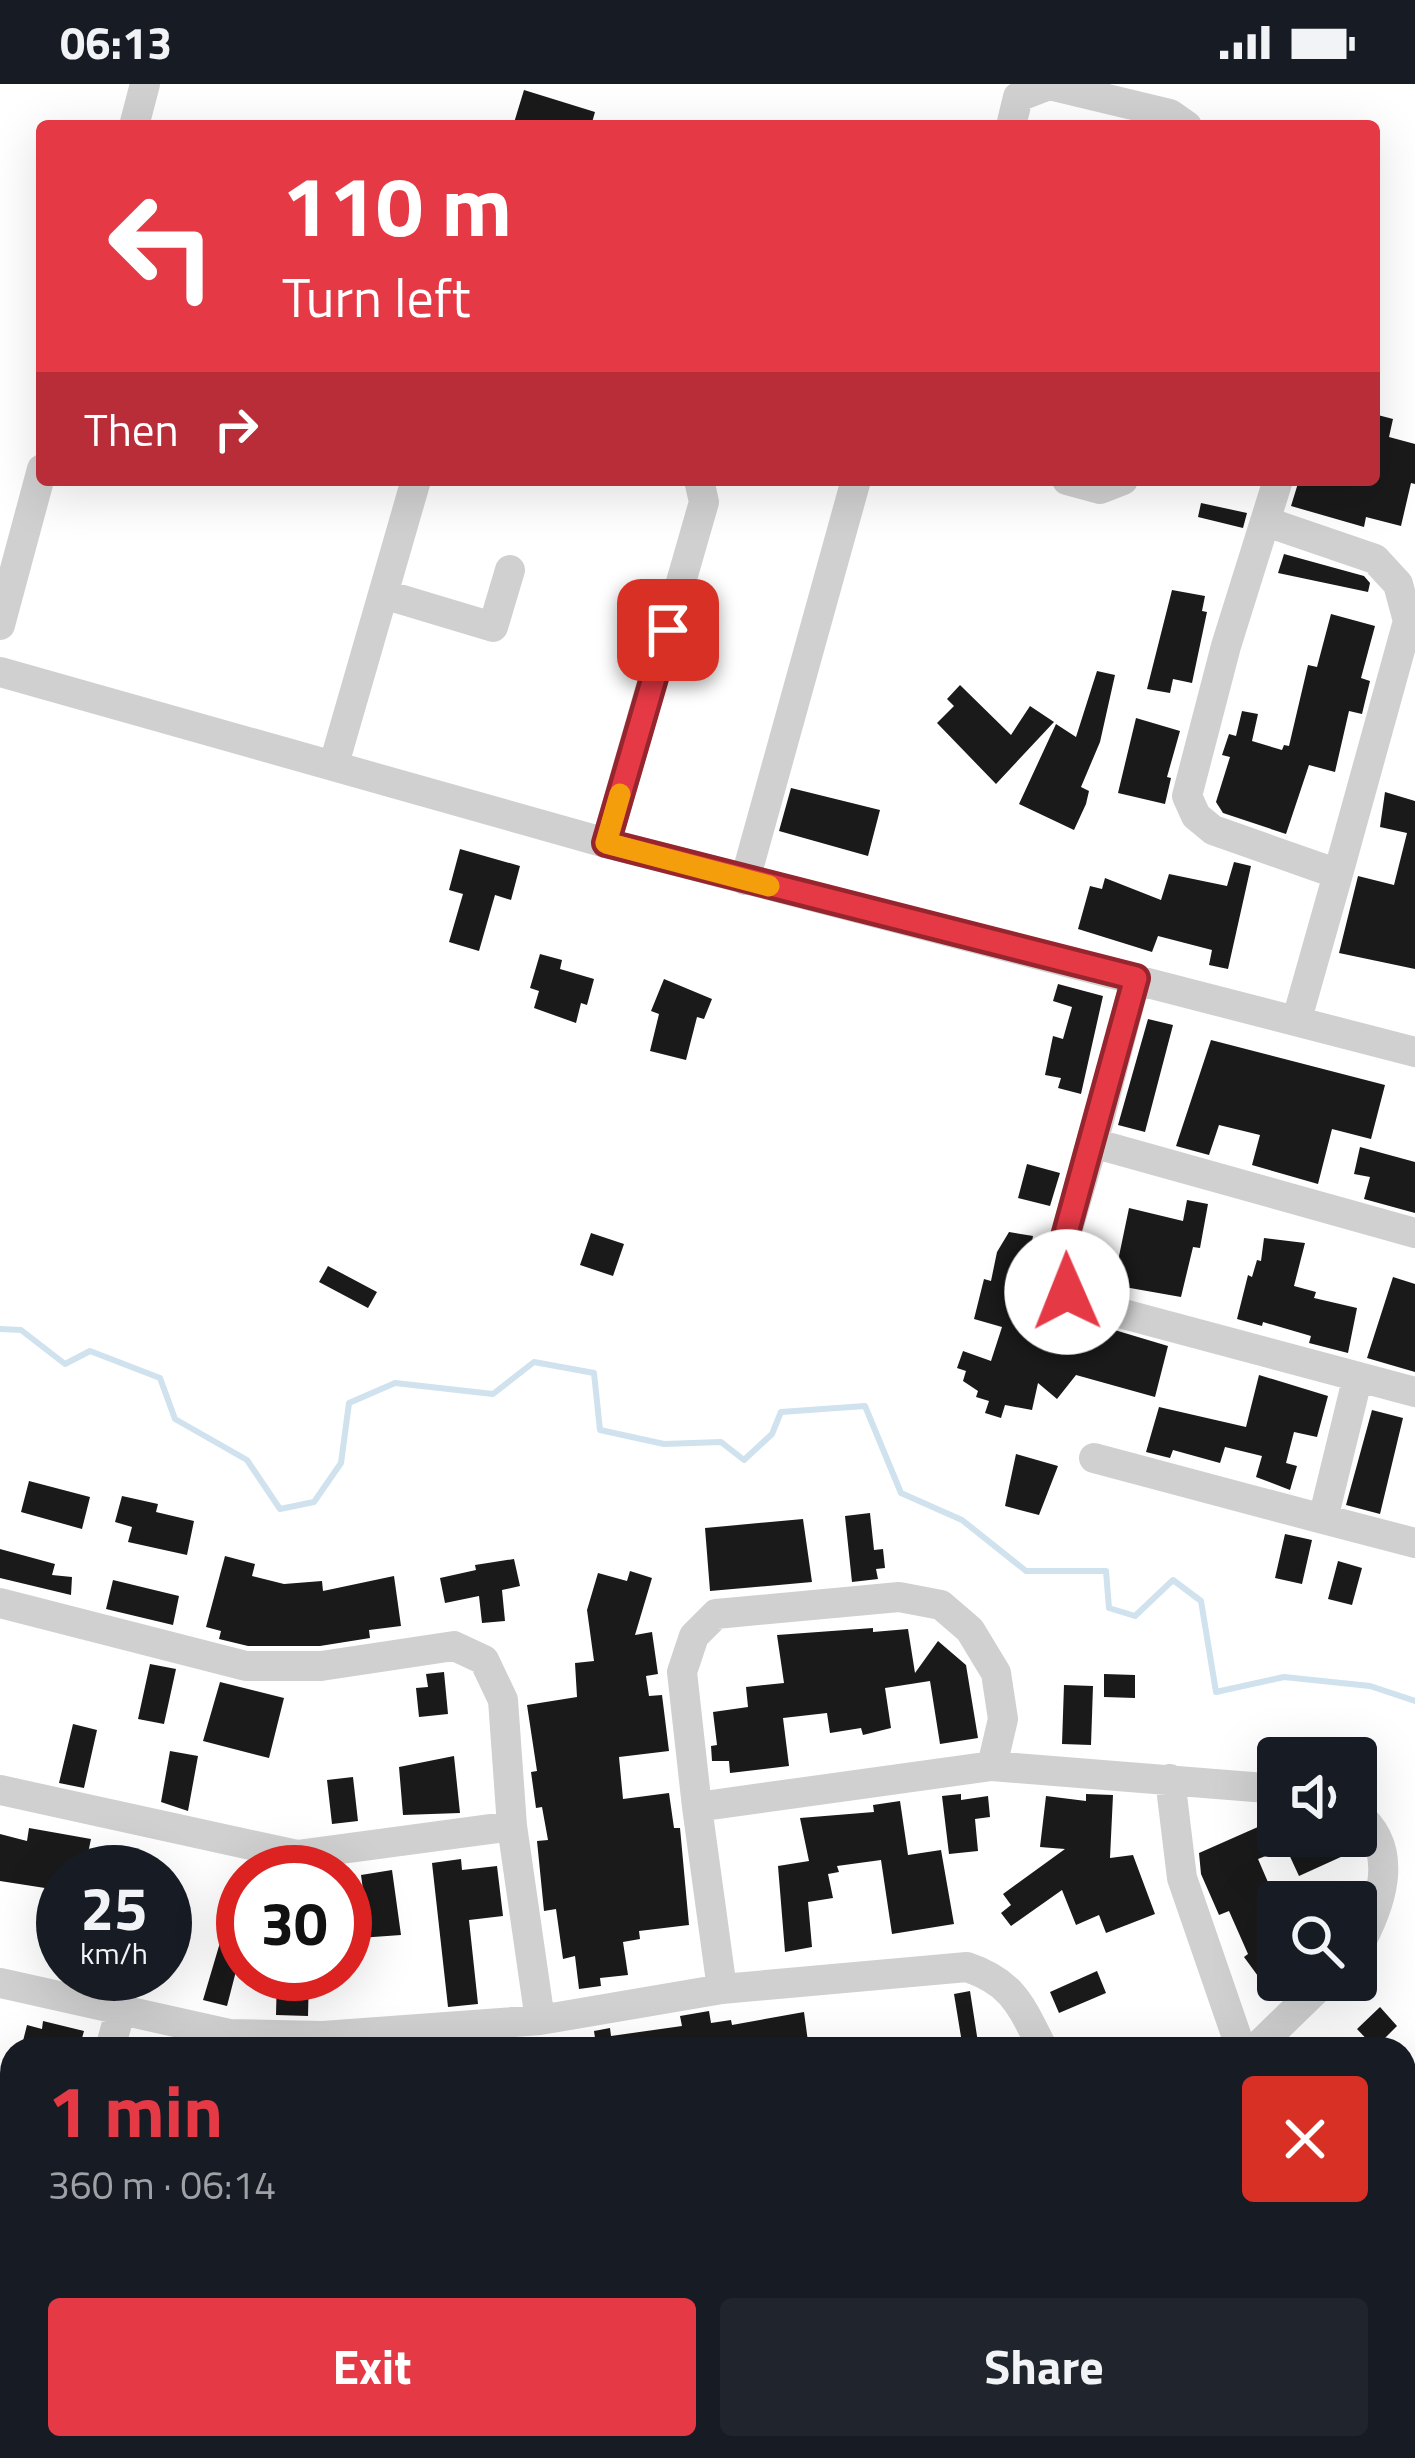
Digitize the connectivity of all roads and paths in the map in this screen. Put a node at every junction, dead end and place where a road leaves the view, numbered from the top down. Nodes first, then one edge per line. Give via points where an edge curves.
1 (145, 84) edge
2 (136, 120) edge
3 (1012, 120) edge
4 (1178, 120) edge
5 (38, 486) edge
6 (414, 486) edge
7 (700, 486) edge
8 (854, 486) edge
9 (1276, 486) edge
10 (1267, 522) junction
11 (510, 570) dead end
12 (383, 594) junction
13 (0, 625) edge
14 (0, 672) edge
15 (334, 764) junction
16 (606, 843) junction
17 (1338, 874) junction
18 (745, 880) junction
19 (1136, 978) junction
20 (1297, 1019) junction
21 (1415, 1052) edge
22 (1093, 1143) junction
23 (1415, 1233) edge
24 (1357, 1379) junction
25 (1415, 1392) edge
26 (1094, 1458) dead end
27 (1322, 1519) junction
28 (1415, 1544) edge
29 (0, 1604) edge
30 (992, 1766) junction
31 (1170, 1779) junction
32 (1257, 1787) edge
33 (0, 1790) edge
34 (697, 1808) junction
35 (512, 1826) junction
36 (1377, 1846) edge
37 (1377, 1910) edge
38 (0, 1983) edge
39 (722, 1988) junction
40 (1304, 2001) edge
41 (120, 2012) junction
42 (540, 2020) junction
43 (113, 2037) edge
44 (1037, 2037) edge
45 (1237, 2037) edge
46 (1267, 2037) edge

1 - 2 street
3 - 4 street via 1018,97 1049,86
5 - 13 street
6 - 12 street
7 - 16 street via 704,502
8 - 18 street
9 - 10 street
10 - 17 street via 1375,559 1398,584 1408,621
10 - 17 street via 1186,796 1213,830
11 - 12 street via 493,627
12 - 15 street
14 - 15 street
15 - 16 street
16 - 18 street
17 - 20 street
18 - 19 street
19 - 20 street
19 - 22 street
20 - 21 street
22 - 23 street
22 - 24 street via 1056,1269 1067,1292 1086,1304
24 - 25 street
24 - 27 street
26 - 27 street
27 - 28 street
29 - 35 street via 246,1666 321,1666 454,1646 484,1660 503,1700
30 - 31 street
30 - 34 street
30 - 34 street via 1003,1719 996,1673 970,1630 941,1605 899,1597 716,1614 694,1636 682,1672
31 - 32 street
31 - 45 street via 1182,1878
33 - 35 street via 297,1855
34 - 39 street
35 - 42 street
36 - 37 street via 1385,1859
38 - 41 street
39 - 42 street
39 - 44 street via 967,1967 1000,1978
40 - 46 street
41 - 42 street via 229,2034 323,2036
41 - 43 street

